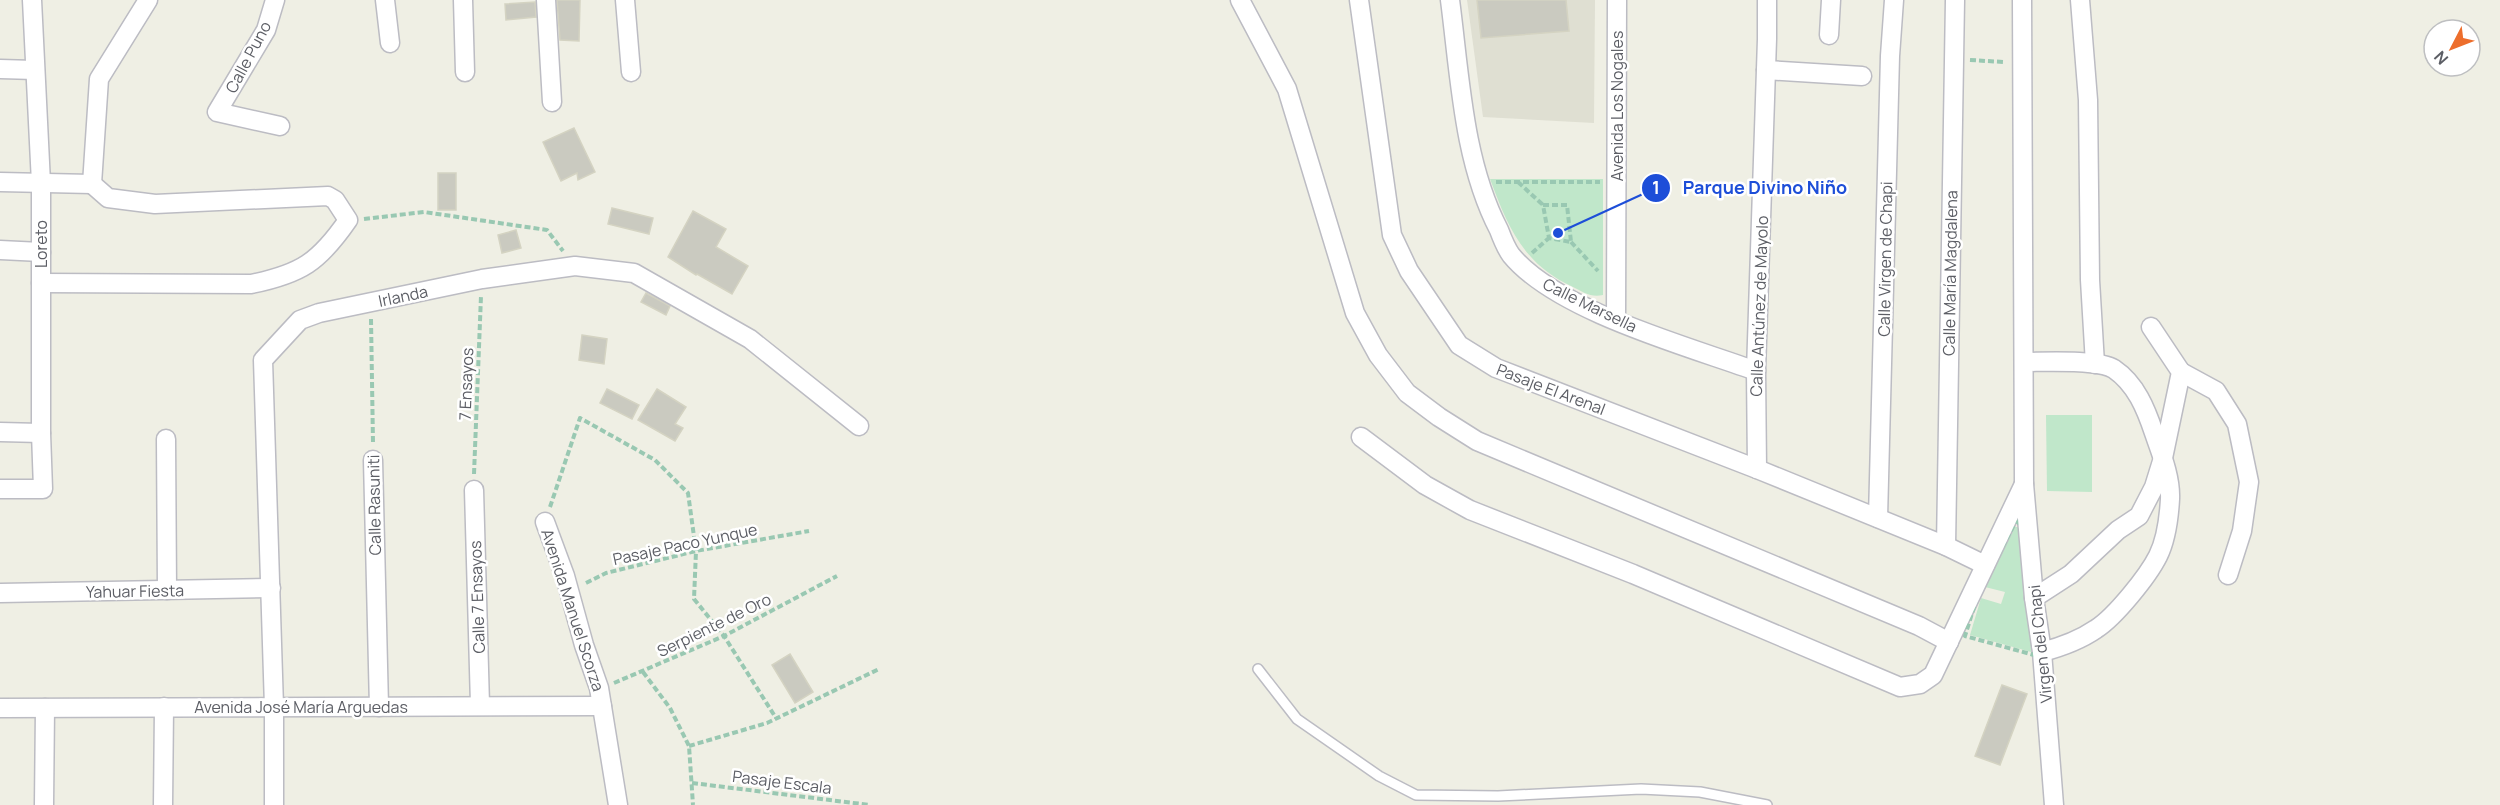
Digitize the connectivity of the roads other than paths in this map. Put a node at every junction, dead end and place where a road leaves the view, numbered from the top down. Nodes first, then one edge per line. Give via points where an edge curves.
1 (32, 0) edge
2 (148, 0) edge
3 (275, 0) edge
4 (385, 0) edge
5 (463, 0) edge
6 (546, 0) edge
7 (625, 0) edge
8 (1240, 0) edge
9 (1359, 0) edge
10 (1450, 0) edge
11 (1617, 0) edge
12 (1767, 0) edge
13 (1832, 0) edge
14 (1894, 0) edge
15 (1955, 0) edge
16 (2022, 0) edge
17 (2079, 0) edge
18 (1829, 35) dead end
19 (390, 43) dead end
20 (0, 69) edge
21 (35, 70) junction
22 (1766, 70) junction
23 (465, 72) dead end
24 (631, 72) dead end
25 (1862, 76) dead end
26 (552, 102) dead end
27 (280, 126) dead end
28 (0, 182) edge
29 (41, 183) junction
30 (92, 184) junction
31 (0, 250) edge
32 (41, 252) junction
33 (41, 283) junction
34 (1616, 320) junction
35 (2151, 327) dead end
36 (2024, 362) junction
37 (2095, 364) junction
38 (1756, 371) junction
39 (2181, 372) junction
40 (859, 426) dead end
41 (0, 432) edge
42 (41, 433) junction
43 (1361, 438) dead end
44 (166, 439) dead end
45 (2163, 458) junction
46 (373, 460) road end
47 (1757, 469) junction
48 (2024, 484) junction
49 (0, 489) edge
50 (474, 490) road end
51 (1878, 518) junction
52 (545, 522) road end
53 (1946, 546) junction
54 (1985, 565) junction
55 (2228, 575) dead end
56 (271, 588) junction
57 (167, 590) junction
58 (0, 593) edge
59 (2034, 598) junction
60 (1949, 642) junction
61 (2038, 653) junction
62 (1258, 669) dead end
63 (601, 697) junction
64 (480, 705) junction
65 (379, 706) junction
66 (164, 707) junction
67 (274, 707) junction
68 (0, 708) edge
69 (45, 708) junction
70 (44, 805) edge
71 (163, 805) edge
72 (274, 805) edge
73 (618, 805) edge
74 (1767, 805) edge
75 (2054, 805) edge

1 - 21 street, Loreto
2 - 30 street via 99,79
3 - 27 street, Calle Puno via 266,30 217,112
4 - 19 street
5 - 23 street
6 - 26 street
7 - 24 street
8 - 60 street via 1287,89 1355,313 1378,355 1407,393 1477,441
9 - 47 street, Pasaje El Arenal via 1392,235 1408,271 1460,345 1496,368
10 - 34 street, Calle Marsella via 1467,130 1485,203 1510,253 1533,277
11 - 34 street, Avenida Los Nogales
12 - 22 street, Calle Antúnez de Mayolo
13 - 18 street
14 - 51 street, Calle Virgen de Chapi
15 - 53 street, Calle María Magdalena
16 - 36 street, Virgen del Chapi
17 - 37 street via 2088,100
20 - 21 street
21 - 29 street, Loreto
22 - 25 street
22 - 38 street, Calle Antúnez de Mayolo
28 - 29 street
29 - 30 street
29 - 32 street, Loreto
30 - 33 street via 108,198 131,202 213,203 328,196 348,220 334,241 308,266 282,278 251,284
31 - 32 street
32 - 33 street, Loreto
33 - 42 street, Loreto
34 - 38 street, Calle Marsella
35 - 39 street
36 - 37 street
36 - 48 street, Virgen del Chapi
37 - 45 street via 2112,368 2128,382 2145,406
38 - 47 street, Calle Antúnez de Mayolo
39 - 45 street
39 - 55 street via 2216,391 2237,424 2249,482 2242,531
40 - 56 street, Irlanda via 750,339 634,273 575,266 482,279 319,313 300,320 263,360
41 - 42 street
42 - 49 street, Loreto via 43,489
43 - 60 street via 1425,485 1470,510 1900,687 1920,684 1933,675
44 - 57 street
45 - 59 street via 2139,516 2071,574
45 - 61 street via 2170,496 2159,556 2132,593 2098,628
46 - 65 street, Calle Rasuniti
47 - 51 street, Pasaje El Arenal
48 - 54 street
48 - 59 street, Virgen del Chapi
50 - 64 street, Calle 7 Ensayos
51 - 53 street, Pasaje El Arenal
52 - 63 street, Avenida Manuel Scorza
53 - 54 street, Pasaje El Arenal
54 - 60 street
56 - 57 street, Yahuar Fiesta
56 - 67 street, Irlanda
57 - 58 street, Yahuar Fiesta
59 - 61 street, Virgen del Chapi
61 - 75 street, Virgen del Chapi
62 - 74 lane via 1297,719 1378,776 1416,795 1498,796 1641,789 1701,792
63 - 64 street, Avenida José María Arguedas
63 - 73 street, Avenida Manuel Scorza
64 - 65 street, Avenida José María Arguedas
65 - 67 street, Avenida José María Arguedas
66 - 67 street, Avenida José María Arguedas
66 - 69 street, Avenida José María Arguedas
66 - 71 street
67 - 72 street, Irlanda
68 - 69 street, Avenida José María Arguedas
69 - 70 street

